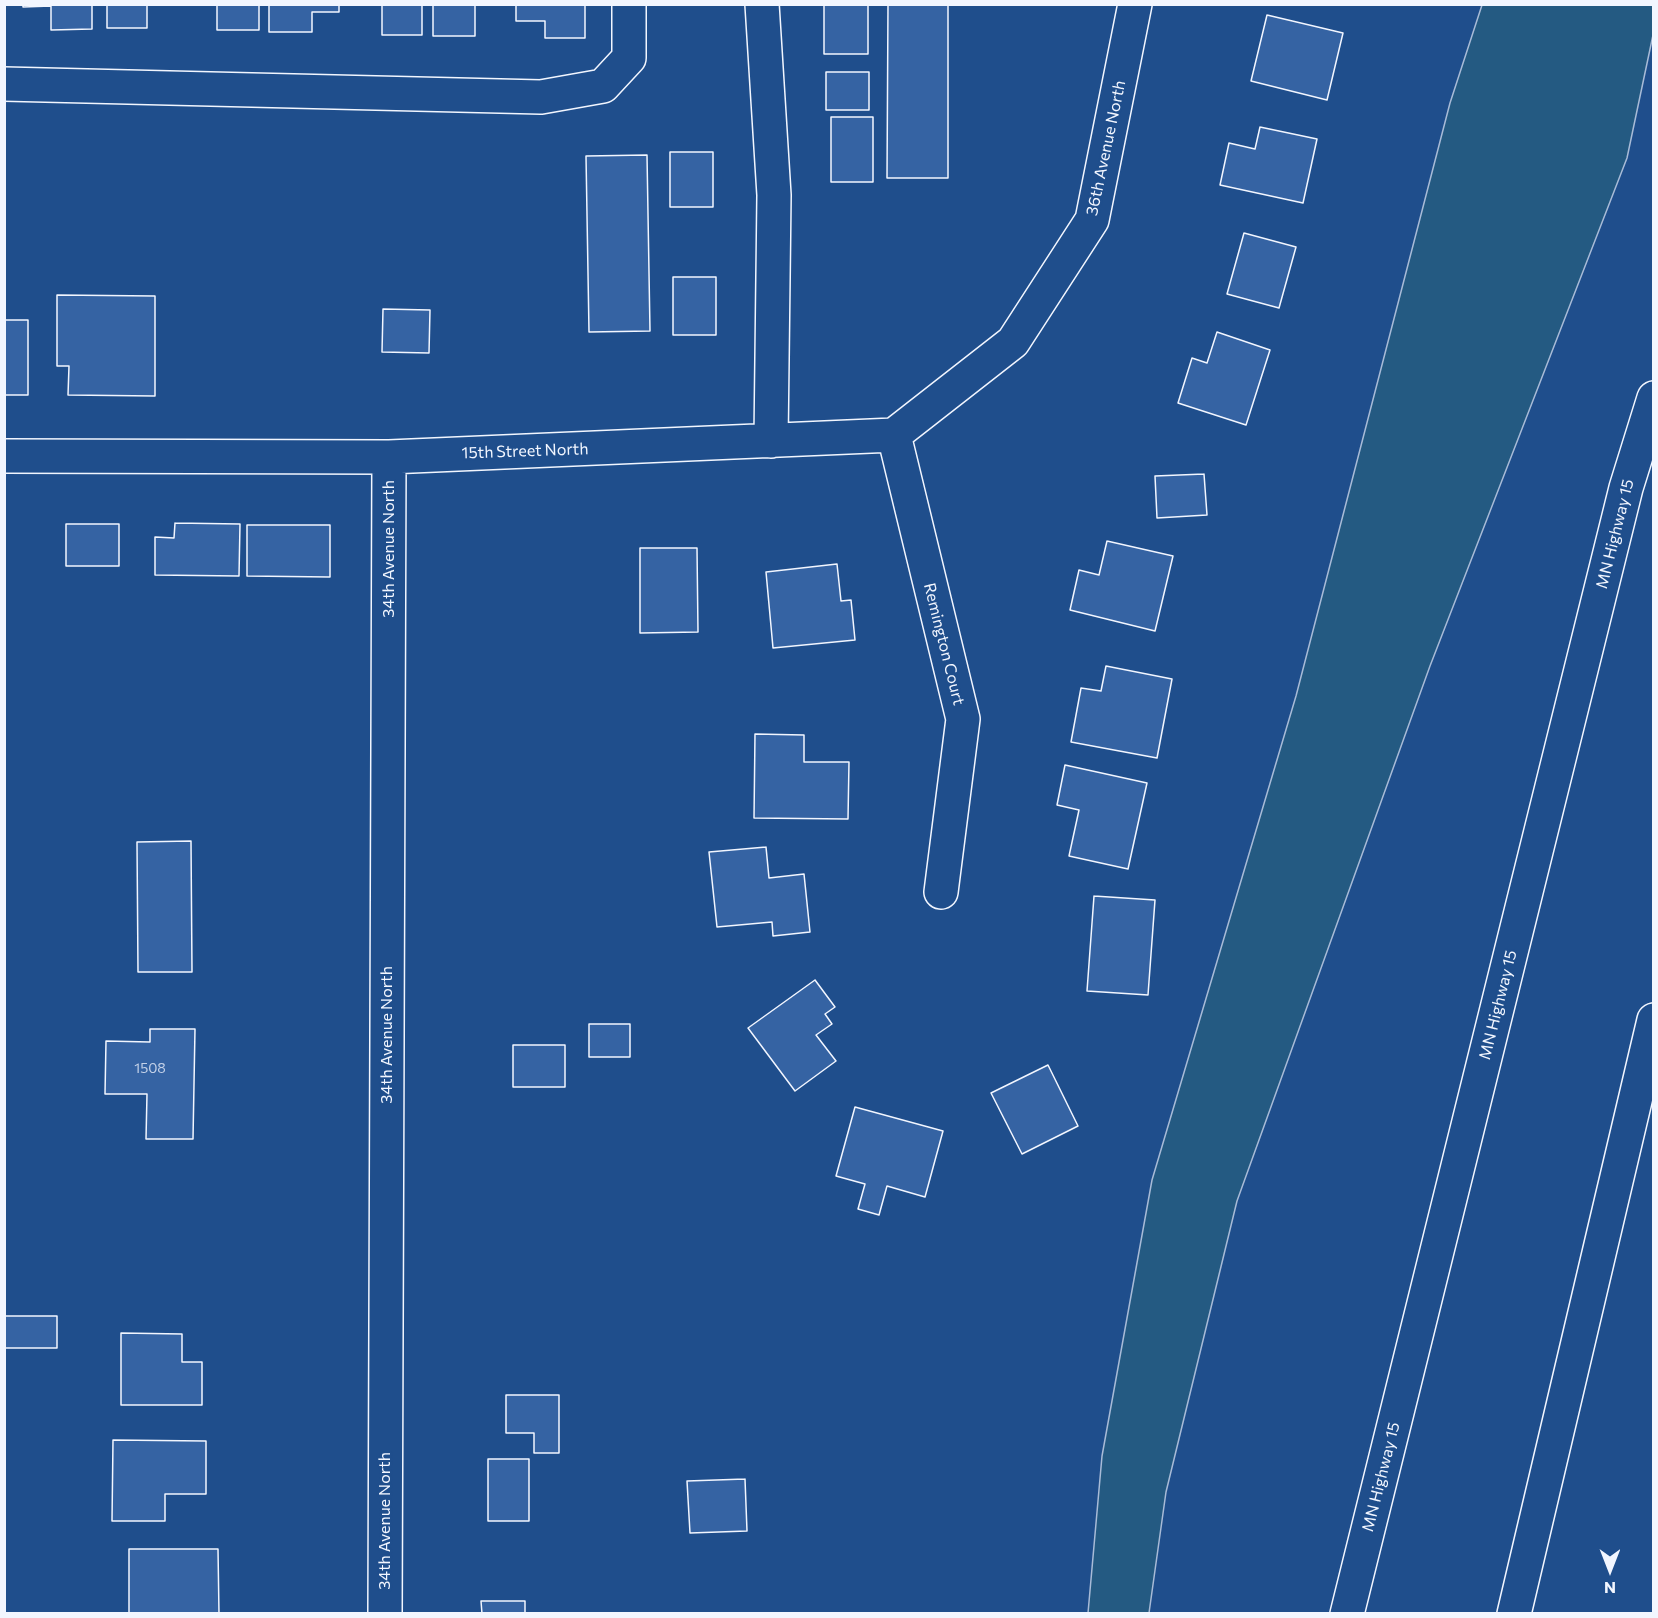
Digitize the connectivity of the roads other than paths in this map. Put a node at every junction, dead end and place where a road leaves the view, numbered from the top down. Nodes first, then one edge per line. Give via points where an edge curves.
1 (629, 4) edge
2 (762, 4) edge
3 (1135, 4) edge
4 (4, 84) edge
5 (1653, 398) edge
6 (894, 435) junction
7 (771, 441) junction
8 (4, 456) edge
9 (389, 457) junction
10 (941, 892) dead end
11 (1653, 1020) edge
12 (385, 1614) edge
13 (1347, 1614) edge
14 (1514, 1614) edge

1 - 4 main road via 629,58 603,86 541,97
2 - 7 main road via 774,195
3 - 6 main road, 36th Avenue North via 1092,220 1013,342
5 - 13 main road, MN Highway 15 via 1620,512
6 - 7 main road, 15th Street North
6 - 10 main road, Remington Court via 963,719
7 - 9 main road, 15th Street North
8 - 9 main road, 15th Street North
9 - 12 main road, 34th Avenue North
11 - 14 main road

